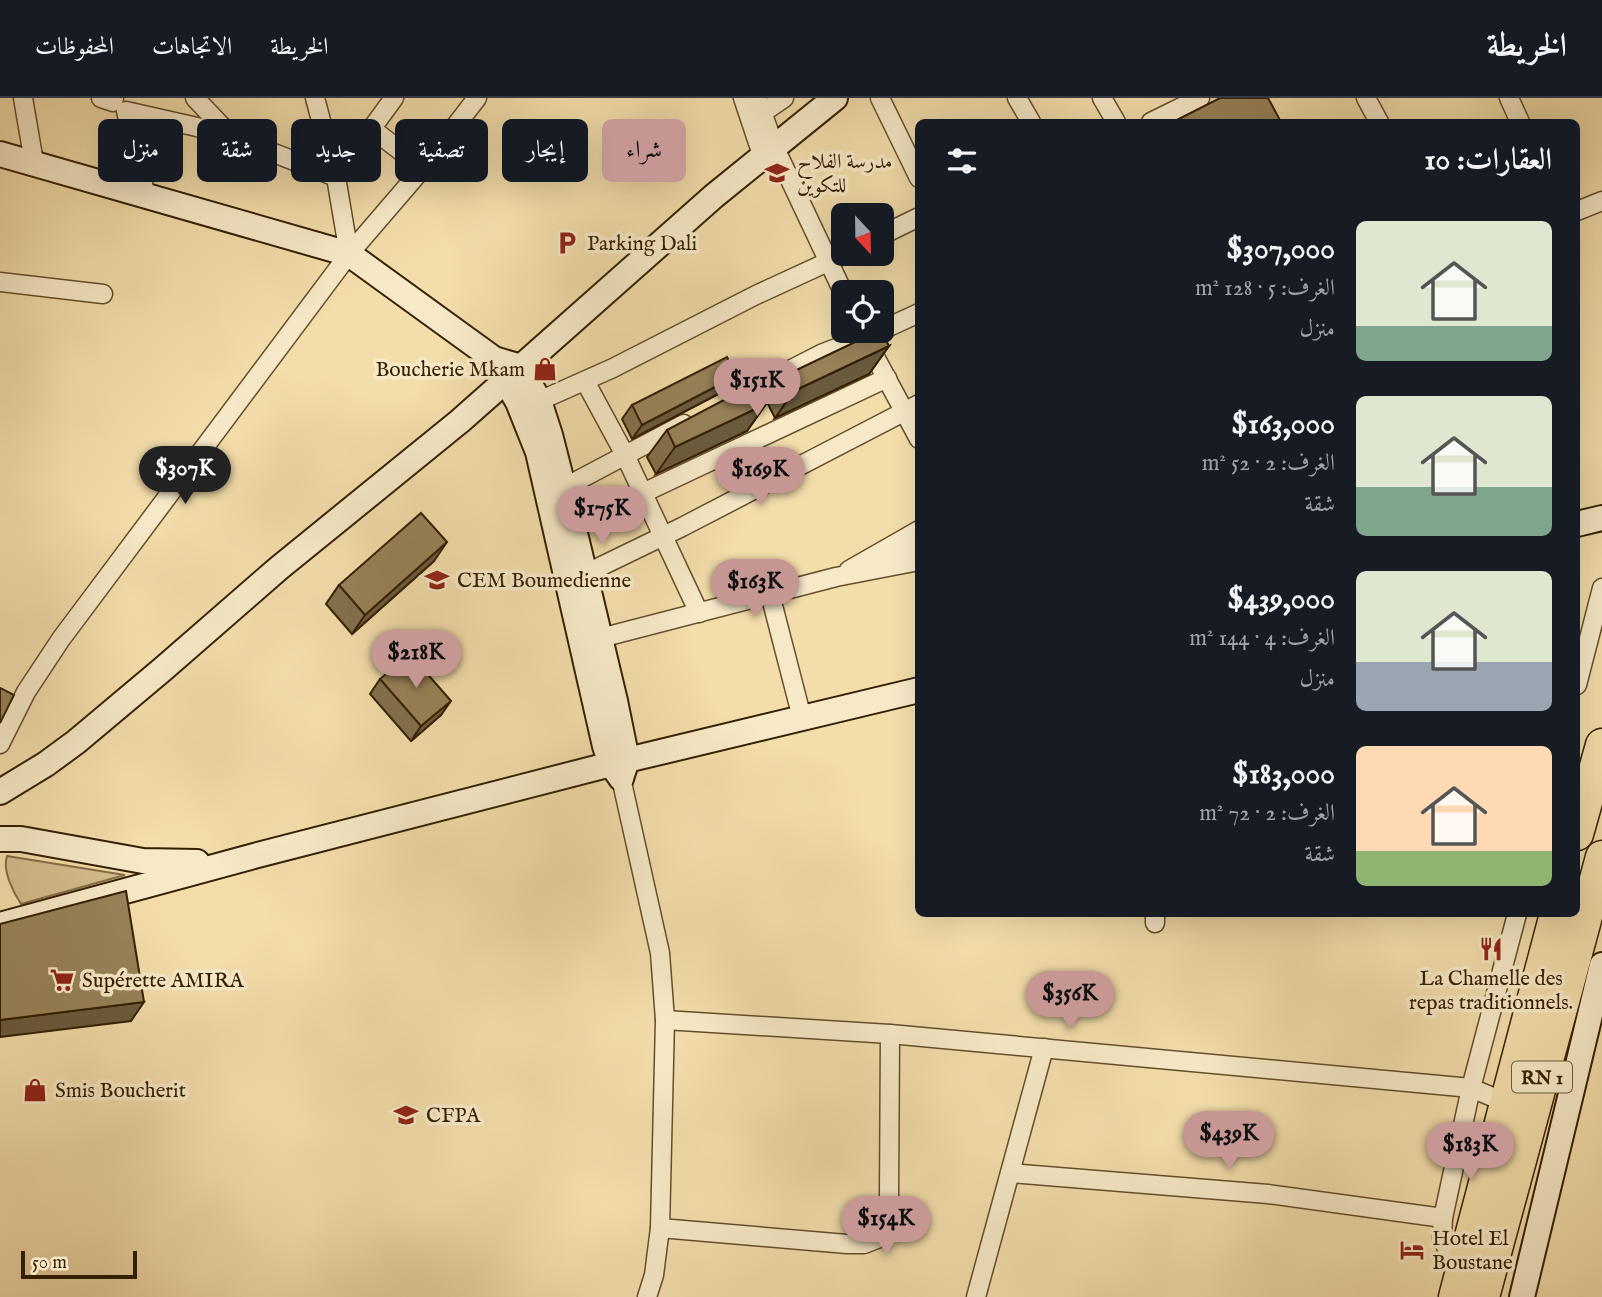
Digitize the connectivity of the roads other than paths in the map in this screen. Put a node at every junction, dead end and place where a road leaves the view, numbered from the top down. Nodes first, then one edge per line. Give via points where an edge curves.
1 (23, 98) edge
2 (195, 98) edge
3 (315, 98) edge
4 (394, 98) edge
5 (477, 98) edge
6 (743, 98) edge
7 (784, 98) edge
8 (835, 98) edge
9 (1017, 98) edge
10 (1102, 98) edge
11 (1366, 98) edge
12 (1509, 98) edge
13 (1195, 99) edge
14 (886, 100) edge
15 (113, 102) edge
16 (760, 106) edge
17 (215, 119) edge
18 (321, 119) edge
19 (379, 119) edge
20 (461, 119) edge
21 (1029, 119) edge
22 (1114, 119) edge
23 (1157, 119) edge
24 (1377, 119) edge
25 (1519, 119) edge
26 (197, 127) edge
27 (381, 136) edge
28 (395, 147) edge
29 (769, 153) junction
30 (0, 154) edge
31 (34, 162) junction
32 (915, 168) edge
33 (337, 182) edge
34 (411, 182) edge
35 (146, 196) junction
36 (1602, 201) edge
37 (1580, 210) edge
38 (915, 222) edge
39 (894, 231) edge
40 (349, 254) junction
41 (831, 260) edge
42 (828, 261) junction
43 (837, 280) edge
44 (0, 282) edge
45 (103, 294) dead end
46 (915, 315) edge
47 (894, 323) edge
48 (846, 343) edge
49 (876, 343) edge
50 (513, 374) junction
51 (887, 377) junction
52 (585, 381) junction
53 (539, 401) junction
54 (719, 407) edge
55 (912, 407) edge
56 (695, 419) edge
57 (625, 455) junction
58 (555, 491) junction
59 (643, 493) junction
60 (915, 532) edge
61 (663, 536) junction
62 (915, 549) edge
63 (915, 563) edge
64 (866, 572) junction
65 (585, 574) junction
66 (836, 577) junction
67 (1602, 588) edge
68 (769, 594) junction
69 (699, 613) junction
70 (591, 641) junction
71 (1580, 673) edge
72 (915, 691) edge
73 (802, 718) junction
74 (0, 744) edge
75 (1602, 745) edge
76 (620, 767) junction
77 (0, 792) edge
78 (1580, 823) edge
79 (0, 839) edge
80 (254, 856) junction
81 (1602, 859) edge
82 (1516, 917) edge
83 (2, 918) edge
84 (1580, 925) edge
85 (1602, 965) edge
86 (665, 1020) junction
87 (890, 1034) junction
88 (1044, 1048) junction
89 (1471, 1088) junction
90 (1507, 1103) junction
91 (1010, 1173) junction
92 (1443, 1218) junction
93 (660, 1228) junction
94 (1466, 1291) edge
95 (647, 1297) edge
96 (976, 1297) edge
97 (1522, 1297) edge

1 - 31 street
2 - 17 street
3 - 18 street
4 - 19 street
5 - 20 street
6 - 29 street
7 - 16 street
8 - 29 street
9 - 21 street
10 - 22 street
11 - 24 street
12 - 25 street
13 - 23 street
14 - 32 street
15 - 26 street
15 - 35 street
16 - 29 street
27 - 28 street
29 - 42 street
29 - 50 street
30 - 31 street
31 - 35 street
33 - 40 street
34 - 40 street
35 - 40 street
36 - 37 street
38 - 39 street
40 - 50 street
40 - 74 street via 61,639 26,692
41 - 42 street
42 - 43 street
42 - 52 street
44 - 45 street
46 - 47 street
48 - 54 street via 745,400
49 - 51 street
50 - 53 street
50 - 58 street via 518,402
50 - 77 street via 76,741
51 - 55 street
51 - 59 street via 760,431
52 - 53 street
52 - 57 street
53 - 58 street via 550,435
55 - 61 street
56 - 57 street
57 - 58 street
57 - 59 street
58 - 65 street
58 - 70 street
59 - 61 street
60 - 66 street
61 - 65 street
61 - 69 street
62 - 64 street
63 - 64 street
64 - 66 street
65 - 70 street
66 - 68 street
67 - 71 street
68 - 69 street
68 - 73 street
69 - 70 street
70 - 76 street
72 - 73 street
73 - 76 street
75 - 78 highway
76 - 80 street
76 - 86 street via 660,953
79 - 80 street via 143,861 184,863
80 - 83 street
81 - 84 highway, RN 1
82 - 89 street
84 - 90 highway, RN 1
84 - 94 highway, RN 1
85 - 97 street
86 - 87 street
86 - 93 street
87 - 88 street
87 - 93 street via 890,1196 882,1237 848,1244
88 - 89 street
88 - 91 street
89 - 90 street
89 - 92 street
90 - 94 highway, RN 1
91 - 92 street via 1268,1194
91 - 96 street
92 - 94 street via 1442,1237
93 - 95 street

